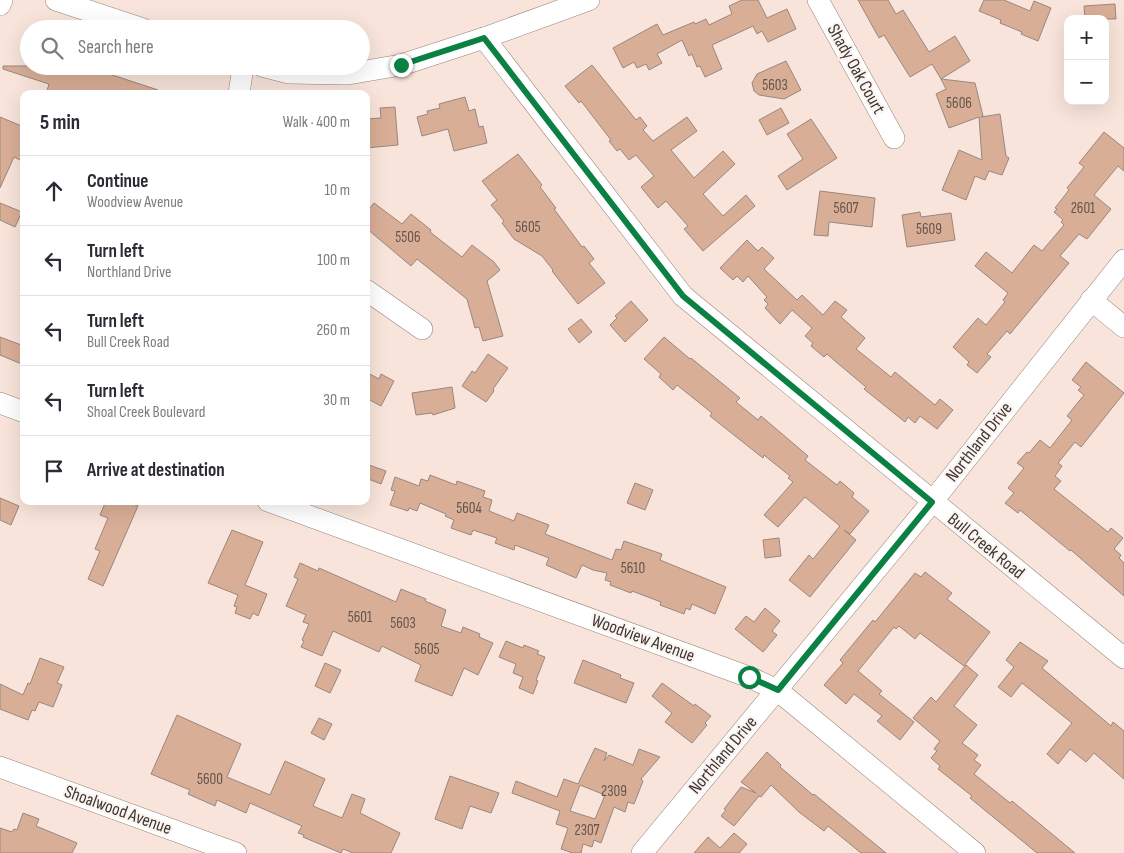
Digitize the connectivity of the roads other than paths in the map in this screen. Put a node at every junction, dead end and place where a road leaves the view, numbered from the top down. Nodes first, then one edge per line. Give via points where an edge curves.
1 (2, 0) edge
2 (56, 0) edge
3 (589, 0) edge
4 (818, 0) edge
5 (0, 5) edge
6 (116, 20) edge
7 (484, 38) junction
8 (370, 70) edge
9 (242, 75) edge
10 (240, 90) edge
11 (894, 138) dead end
12 (1124, 260) edge
13 (370, 293) edge
14 (1091, 300) junction
15 (1124, 327) edge
16 (422, 329) dead end
17 (0, 404) edge
18 (20, 411) edge
19 (932, 502) junction
20 (279, 505) edge
21 (1124, 658) edge
22 (778, 690) junction
23 (0, 767) edge
24 (236, 853) edge
25 (642, 853) edge
26 (975, 853) edge

1 - 5 street
2 - 6 street
3 - 7 street
4 - 11 street, Shady Oak Court
7 - 8 street via 401,65
7 - 19 street, Bull Creek Road via 683,296
9 - 10 street
12 - 14 street, Northland Drive
13 - 16 street
14 - 15 street
14 - 19 street, Northland Drive
17 - 18 street
19 - 21 street, Bull Creek Road
19 - 22 street, Northland Drive
20 - 22 street, Woodview Avenue
22 - 25 street, Northland Drive
22 - 26 street, Woodview Avenue
23 - 24 street, Shoalwood Avenue

